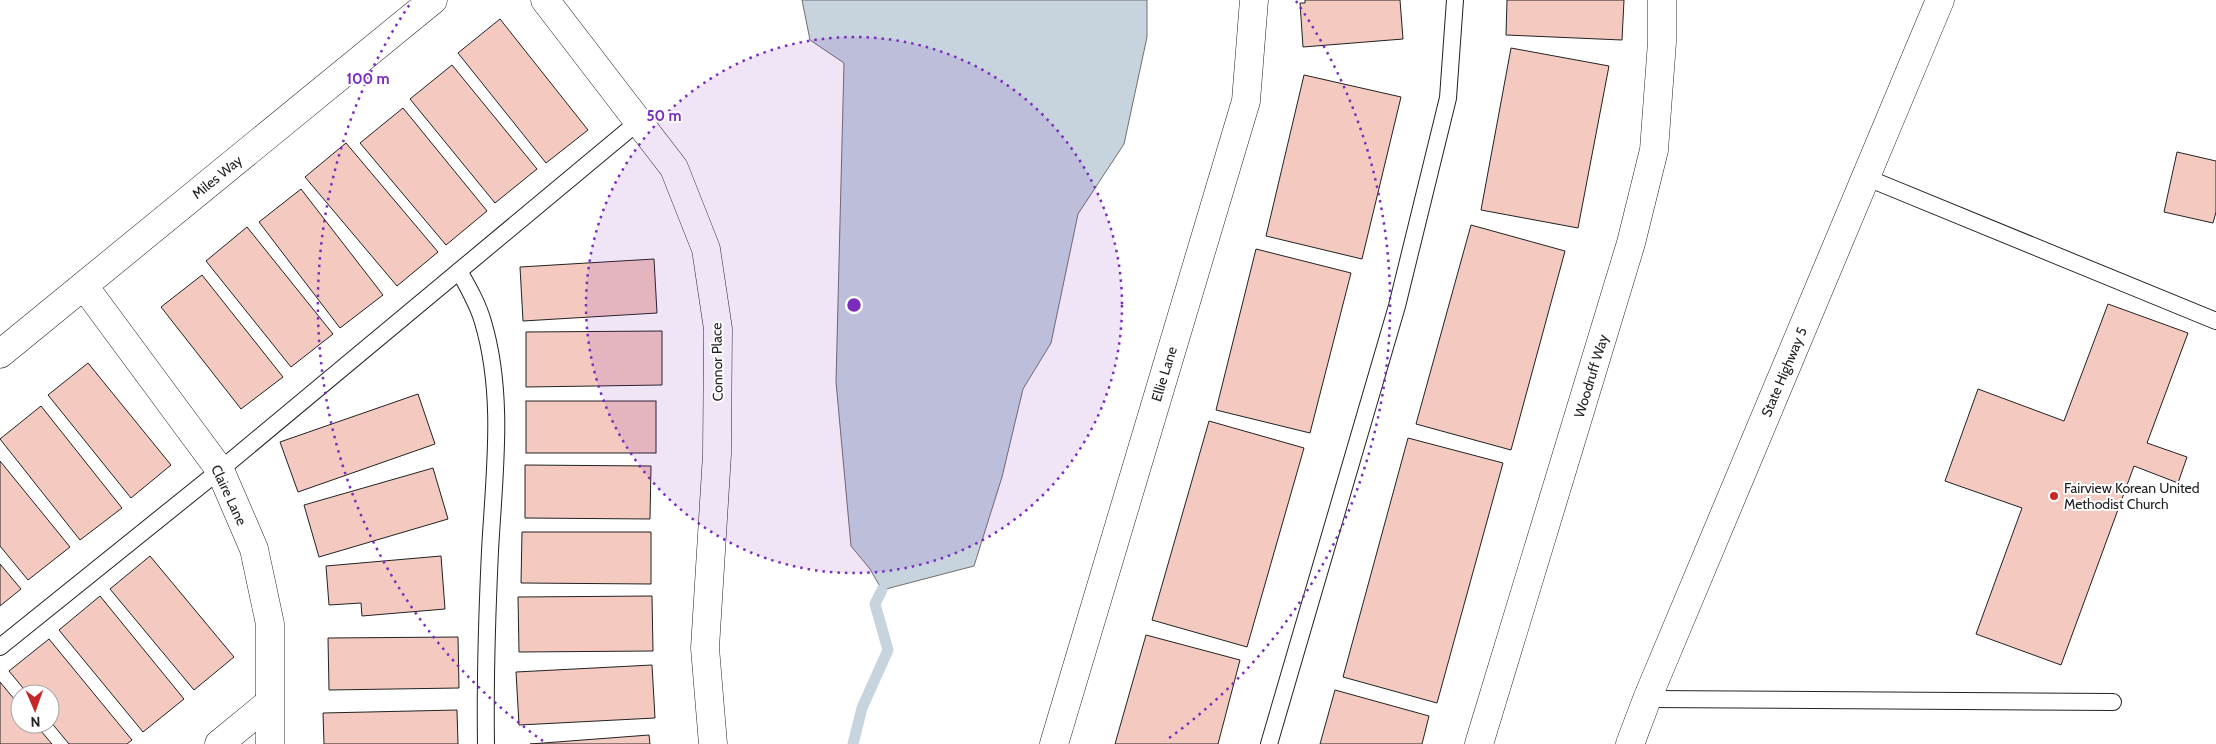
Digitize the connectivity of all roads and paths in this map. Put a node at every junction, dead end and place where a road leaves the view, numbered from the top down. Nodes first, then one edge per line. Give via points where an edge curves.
1 (433, 0) edge
2 (546, 0) edge
3 (1254, 0) edge
4 (1455, 0) edge
5 (1662, 0) edge
6 (1940, 0) edge
7 (638, 122) junction
8 (1866, 177) junction
9 (460, 270) junction
10 (84, 286) junction
11 (2216, 321) edge
12 (0, 354) edge
13 (220, 470) junction
14 (0, 647) edge
15 (1647, 699) junction
16 (2113, 702) dead end
17 (269, 703) junction
18 (220, 744) edge
19 (270, 744) edge
20 (486, 744) edge
21 (713, 744) edge
22 (1054, 744) edge
23 (1269, 744) edge
24 (1479, 744) edge
25 (1630, 744) edge

1 - 10 street, Miles Way
2 - 7 street, Connor Place
3 - 22 street, Ellie Lane via 1246,101
4 - 23 lane via 1448,98 1401,287
5 - 24 street, Woodruff Way via 1654,150 1634,234
6 - 8 street, State Highway 5
7 - 9 lane
7 - 21 street, Connor Place via 674,168 706,249 718,329 717,454 705,648
8 - 11 lane
8 - 15 street, State Highway 5
9 - 13 lane
9 - 20 lane via 485,328 498,414 489,582
10 - 12 street, Miles Way
10 - 13 street, Claire Lane
13 - 14 lane
13 - 17 street, Claire Lane via 254,549 270,624
15 - 16 lane
15 - 25 street, State Highway 5
17 - 18 street
17 - 19 street, Claire Lane

